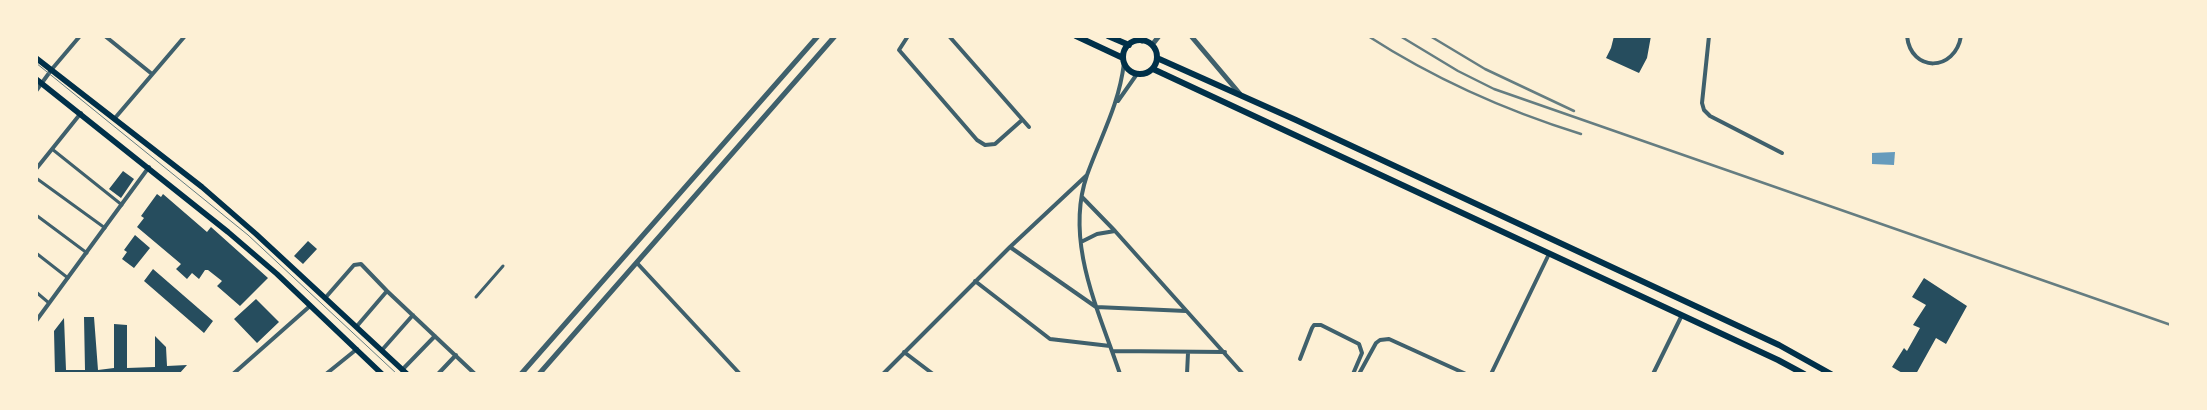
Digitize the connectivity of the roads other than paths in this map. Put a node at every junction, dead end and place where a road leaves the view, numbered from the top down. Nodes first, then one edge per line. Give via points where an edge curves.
1 (80, 36) edge
2 (105, 36) edge
3 (185, 36) edge
4 (818, 36) edge
5 (835, 36) edge
6 (908, 36) edge
7 (950, 36) edge
8 (1076, 36) edge
9 (1108, 36) edge
10 (1159, 36) edge
11 (1191, 36) edge
12 (1709, 36) edge
13 (1907, 36) edge
14 (1961, 36) edge
15 (1143, 38) edge
16 (1129, 45) junction
17 (1152, 46) junction
18 (36, 58) edge
19 (1157, 58) junction
20 (1124, 61) junction
21 (52, 69) junction
22 (1153, 69) junction
23 (152, 74) junction
24 (1137, 74) junction
25 (39, 81) edge
26 (36, 91) edge
27 (1240, 95) junction
28 (1116, 105) junction
29 (81, 113) junction
30 (115, 118) junction
31 (1022, 120) junction
32 (1029, 127) dead end
33 (52, 149) junction
34 (1782, 153) dead end
35 (149, 167) junction
36 (36, 169) edge
37 (1087, 175) junction
38 (36, 178) edge
39 (1082, 197) junction
40 (122, 205) junction
41 (36, 215) edge
42 (105, 228) junction
43 (1115, 231) junction
44 (1081, 242) junction
45 (1010, 247) junction
46 (36, 253) edge
47 (87, 254) junction
48 (1550, 254) junction
49 (638, 263) junction
50 (503, 266) dead end
51 (68, 278) junction
52 (975, 282) junction
53 (387, 291) junction
54 (36, 292) edge
55 (326, 297) junction
56 (476, 297) dead end
57 (50, 304) junction
58 (310, 306) junction
59 (1096, 307) junction
60 (1186, 311) junction
61 (414, 315) junction
62 (1682, 315) junction
63 (36, 321) edge
64 (356, 326) junction
65 (435, 336) junction
66 (1110, 346) junction
67 (357, 349) junction
68 (382, 350) junction
69 (1112, 351) junction
70 (904, 352) junction
71 (1225, 352) junction
72 (1188, 353) junction
73 (456, 355) junction
74 (1300, 359) dead end
75 (405, 372) edge
76 (233, 374) edge
77 (326, 374) edge
78 (382, 374) edge
79 (438, 374) edge
80 (475, 374) edge
81 (521, 374) edge
82 (539, 374) edge
83 (740, 374) edge
84 (883, 374) edge
85 (933, 374) edge
86 (1120, 374) edge
87 (1187, 374) edge
88 (1244, 374) edge
89 (1353, 374) edge
90 (1359, 374) edge
91 (1466, 374) edge
92 (1491, 374) edge
93 (1654, 374) edge
94 (1804, 374) edge
95 (1831, 374) edge

1 - 21 street
2 - 23 street
3 - 23 street
4 - 81 street
5 - 49 street
6 - 31 street via 899,50 985,146 995,144
7 - 31 street
8 - 20 main road
9 - 16 main road
10 - 17 street
11 - 27 street
12 - 34 street via 1702,103 1705,112
13 - 14 street via 1913,54 1930,63 1946,61 1958,48
15 - 16 main road
15 - 17 main road
16 - 20 main road
17 - 19 main road
18 - 21 main road
19 - 22 main road
19 - 27 main road
20 - 24 main road via 1130,71
20 - 28 street
21 - 25 street
21 - 30 main road
22 - 24 main road via 1146,74
22 - 48 main road
23 - 30 street
24 - 28 street
25 - 26 street
25 - 29 main road
27 - 95 main road via 1779,344
28 - 37 street
29 - 33 street
29 - 35 main road
30 - 55 main road via 202,187
31 - 32 street
33 - 36 street
33 - 40 street
35 - 40 street
35 - 58 main road
37 - 39 street
37 - 45 street
38 - 42 street
39 - 43 street
39 - 44 street
40 - 42 street
41 - 47 street
42 - 47 street
43 - 44 street via 1097,234
43 - 60 street
44 - 59 street
45 - 52 street
45 - 59 street
46 - 51 street
47 - 51 street
48 - 62 main road
48 - 92 street
49 - 82 street
49 - 83 street
50 - 56 street
51 - 57 street
52 - 66 street via 1050,339
52 - 70 street
53 - 55 street via 359,263
53 - 61 street
53 - 64 street
54 - 57 street
55 - 64 main road
57 - 63 street
58 - 67 main road
58 - 76 street
59 - 60 street
59 - 66 street
60 - 71 street
61 - 65 street
61 - 68 street
62 - 93 street
62 - 94 main road
64 - 68 main road
65 - 73 street
65 - 75 street
66 - 69 street
67 - 77 street
67 - 78 main road
68 - 75 main road
69 - 72 street
69 - 86 street
70 - 84 street
70 - 85 street
71 - 72 street
71 - 88 street
72 - 87 street
73 - 79 street
73 - 80 street
74 - 89 street via 1312,328 1321,325 1359,344 1362,353
90 - 91 street via 1376,343 1389,339

